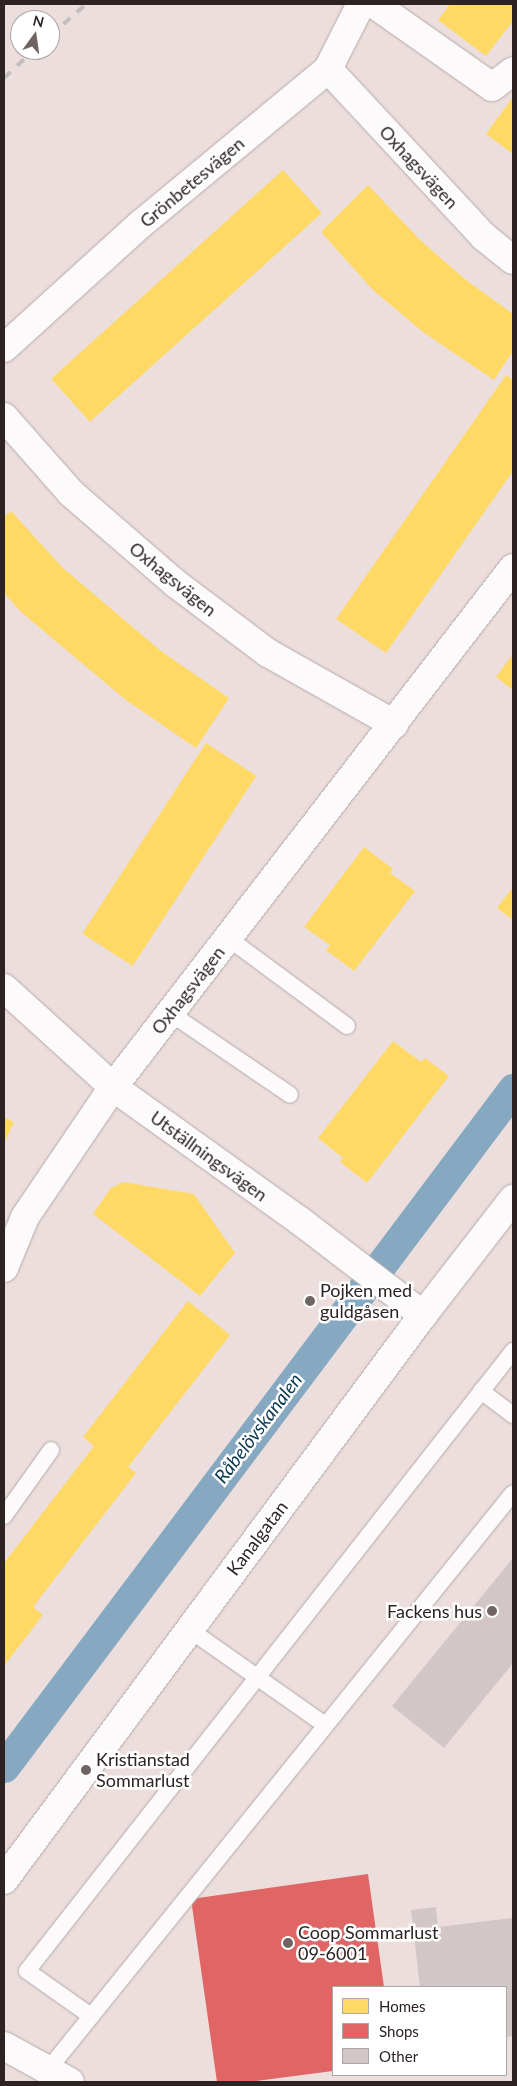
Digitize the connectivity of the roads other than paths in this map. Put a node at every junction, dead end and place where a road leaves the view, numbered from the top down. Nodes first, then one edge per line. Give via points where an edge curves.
1 (362, 4) edge
2 (374, 4) edge
3 (328, 69) junction
4 (513, 71) edge
5 (513, 260) edge
6 (4, 348) edge
7 (4, 417) edge
8 (513, 568) edge
9 (394, 724) junction
10 (228, 938) junction
11 (4, 988) edge
12 (170, 1013) junction
13 (347, 1026) dead end
14 (113, 1087) junction
15 (290, 1095) dead end
16 (513, 1199) edge
17 (4, 1268) edge
18 (423, 1315) junction
19 (513, 1351) edge
20 (481, 1391) junction
21 (513, 1415) edge
22 (51, 1450) dead end
23 (513, 1493) edge
24 (4, 1516) edge
25 (190, 1630) junction
26 (256, 1677) junction
27 (325, 1725) junction
28 (4, 1880) edge
29 (91, 2016) junction
30 (4, 2046) edge
31 (59, 2076) edge

1 - 3 street, Grönbetesvägen
2 - 4 street via 492,86
3 - 5 street, Oxhagsvägen via 483,236
3 - 6 street, Grönbetesvägen via 142,223
7 - 9 street, Oxhagsvägen via 71,493 175,583 268,653
8 - 9 street, Oxhagsvägen
9 - 10 street, Oxhagsvägen
10 - 12 street, Oxhagsvägen
10 - 13 lane
11 - 14 street, Utställningsvägen
12 - 14 street, Oxhagsvägen
12 - 15 lane
14 - 17 street, Oxhagsvägen via 25,1217
14 - 18 street, Utställningsvägen
16 - 18 street, Kanalgatan
18 - 25 street, Kanalgatan
19 - 20 lane
20 - 21 lane
20 - 26 lane
22 - 24 lane
23 - 27 lane
25 - 26 lane
25 - 28 street, Kanalgatan
26 - 27 lane
26 - 29 lane via 28,1970
27 - 29 lane
29 - 31 lane
30 - 31 street

